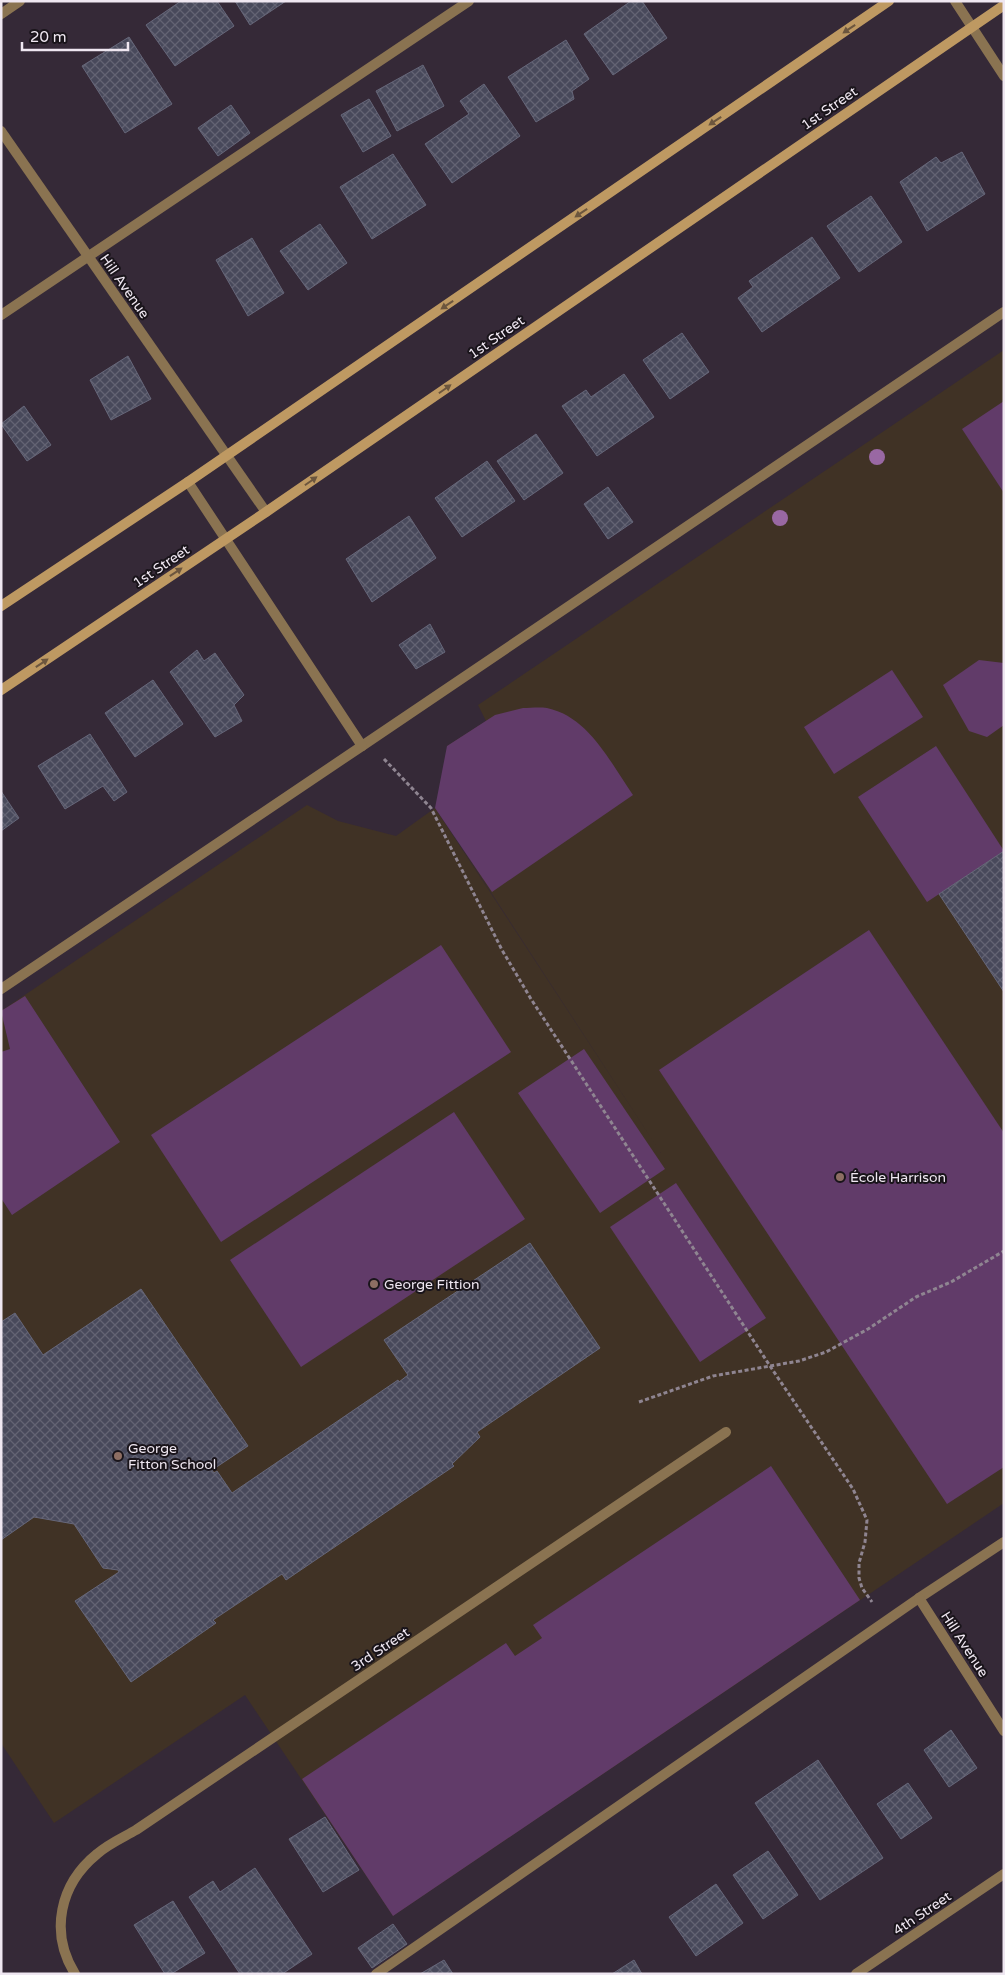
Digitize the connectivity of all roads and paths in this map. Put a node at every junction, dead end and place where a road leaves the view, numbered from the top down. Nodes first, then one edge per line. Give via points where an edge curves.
1 (20, 1) edge
2 (469, 1) edge
3 (889, 1) edge
4 (955, 1) edge
5 (1004, 5) edge
6 (1, 14) edge
7 (972, 27) junction
8 (1004, 76) edge
9 (1, 131) edge
10 (87, 256) junction
11 (1004, 312) edge
12 (1, 315) edge
13 (226, 456) junction
14 (188, 482) junction
15 (266, 512) junction
16 (226, 538) junction
17 (1, 606) edge
18 (1, 690) edge
19 (362, 746) junction
20 (1, 989) edge
21 (1004, 1251) edge
22 (770, 1366) junction
23 (639, 1402) dead end
24 (726, 1432) dead end
25 (1004, 1542) edge
26 (919, 1598) junction
27 (886, 1620) junction
28 (1004, 1731) edge
29 (1004, 1874) edge
30 (75, 1974) edge
31 (376, 1974) edge
32 (856, 1974) edge

1 - 6 street
2 - 10 street
3 -> 13 main road
4 - 7 street
5 - 7 main road, 1st Street
7 - 8 street
15 -> 7 main road, 1st Street
9 - 10 street, Hill Avenue
10 - 12 street
10 - 13 street, Hill Avenue
11 - 19 street
13 - 14 main road
13 - 15 street, Hill Avenue
14 - 16 street
14 - 17 main road
15 - 16 main road, 1st Street
18 -> 16 main road, 1st Street
16 - 19 street
19 - 20 street
19 - 22 path via 388,761 431,808 502,950 531,999
21 - 22 path via 951,1282 916,1297 849,1341 799,1360
22 - 23 path via 713,1376
22 - 27 path via 853,1489 867,1520 859,1578 862,1588
24 - 30 street, 3rd Street via 97,1854 71,1883 63,1901 62,1938
25 - 26 street
26 - 27 street
26 - 28 street, Hill Avenue
27 - 31 street
29 - 32 street, 4th Street

